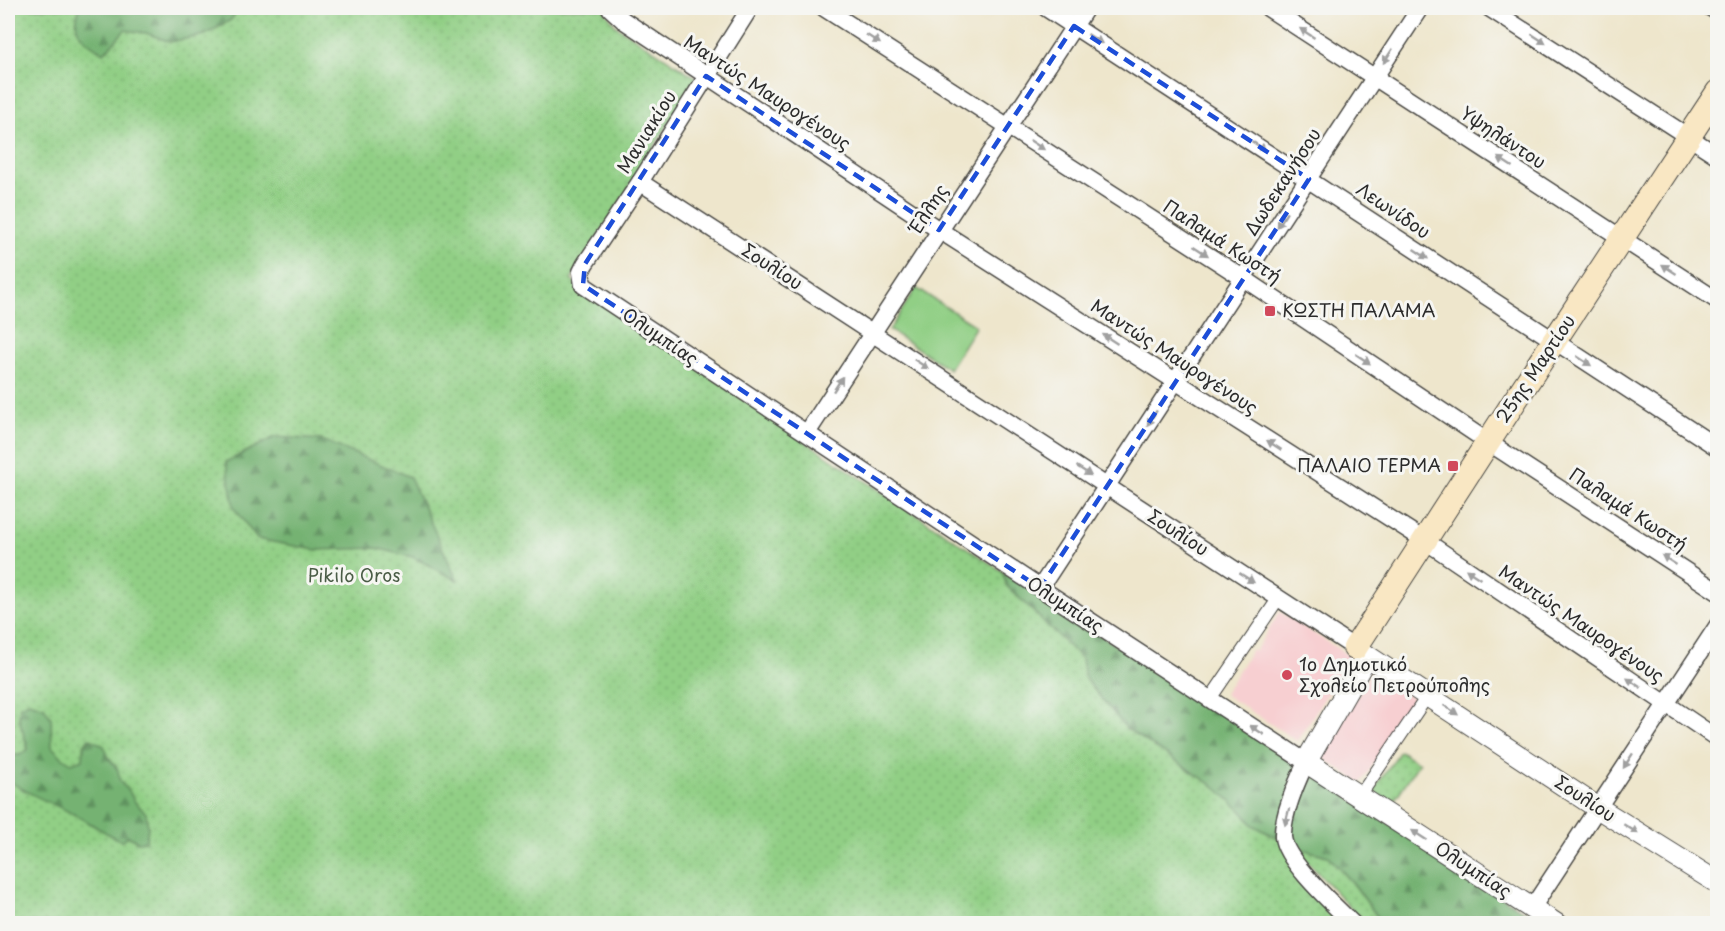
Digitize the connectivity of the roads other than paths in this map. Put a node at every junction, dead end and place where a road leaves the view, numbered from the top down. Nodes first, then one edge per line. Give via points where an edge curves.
1 (610, 8) edge
2 (750, 8) edge
3 (824, 8) edge
4 (1046, 8) edge
5 (1086, 8) edge
6 (1268, 8) edge
7 (1420, 8) edge
8 (1490, 8) edge
9 (1711, 8) edge
10 (1718, 12) edge
11 (1074, 26) junction
12 (706, 76) junction
13 (1375, 78) junction
14 (1718, 92) edge
15 (1007, 126) junction
16 (1688, 136) junction
17 (1718, 156) edge
18 (1309, 179) junction
19 (640, 182) junction
20 (939, 230) junction
21 (1622, 238) junction
22 (1244, 278) junction
23 (581, 279) joint
24 (1718, 301) edge
25 (872, 332) junction
26 (1554, 342) junction
27 (1176, 382) junction
28 (807, 433) junction
29 (1488, 442) junction
30 (1718, 448) edge
31 (1107, 487) junction
32 (1424, 540) junction
33 (1040, 588) junction
34 (1718, 592) edge
35 (1278, 599) junction
36 (1718, 625) edge
37 (1361, 652) junction
38 (1428, 695) junction
39 (1210, 699) junction
40 (1665, 705) junction
41 (1718, 740) edge
42 (1306, 762) junction
43 (1359, 796) junction
44 (1598, 808) junction
45 (1718, 883) edge
46 (1532, 908) junction
47 (1353, 924) edge
48 (1556, 924) edge

1 - 12 street, Μαντώς Μαυρογένους
2 - 12 street, Μανιακίου
3 -> 15 street, Παλαμά Κωστή
4 - 11 street, Λεωνίδου
5 - 11 street, Έλλης
13 -> 6 street, Υψηλάντου
7 -> 13 street, Δωδεκανήσου
8 -> 16 street
9 - 10 street
11 - 15 street, Έλλης
11 -> 18 street, Λεωνίδου
12 - 19 street, Μανιακίου
12 - 20 street, Μαντώς Μαυρογένους
13 - 18 street, Δωδεκανήσου
21 -> 13 street, Υψηλάντου
14 - 16 main road, 25ης Μαρτίου
15 - 20 street, Έλλης
15 -> 22 street, Παλαμά Κωστή
16 - 17 street
16 - 21 main road, 25ης Μαρτίου
18 -> 22 street, Δωδεκανήσου
18 -> 26 street, Λεωνίδου
19 - 23 street, Μανιακίου via 580,272
19 - 25 street, Σουλίου
20 - 25 street, Έλλης
27 -> 20 street, Μαντώς Μαυρογένους
24 -> 21 street, Υψηλάντου
21 - 26 main road, 25ης Μαρτίου
22 - 27 street, Δωδεκανήσου
22 -> 29 street, Παλαμά Κωστή
23 - 28 street, Ολυμπίας via 588,289
28 -> 25 street, Έλλης
25 -> 31 street, Σουλίου
26 - 29 main road, 25ης Μαρτίου
26 -> 30 street, Λεωνίδου
27 -> 31 street, Δωδεκανήσου
32 -> 27 street, Μαντώς Μαυρογένους
28 - 33 street, Ολυμπίας
29 - 32 main road, 25ης Μαρτίου
34 -> 29 street, Παλαμά Κωστή
31 - 33 street, Δωδεκανήσου
31 -> 35 street, Σουλίου
32 - 37 main road, 25ης Μαρτίου
40 -> 32 street, Μαντώς Μαυρογένους
33 - 39 street, Ολυμπίας
35 - 37 street, Σουλίου
35 - 39 street
36 - 40 street
37 - 38 street, Σουλίου
37 - 42 street
38 - 43 street
38 -> 44 street, Σουλίου
42 -> 39 street, Ολυμπίας
40 - 41 street, Μαντώς Μαυρογένους
40 -> 44 street
42 - 43 street, Ολυμπίας
42 -> 47 street via 1286,814 1285,845 1292,860
46 -> 43 street, Ολυμπίας
44 -> 45 street, Σουλίου
44 - 46 street
46 - 48 street, Ολυμπίας

